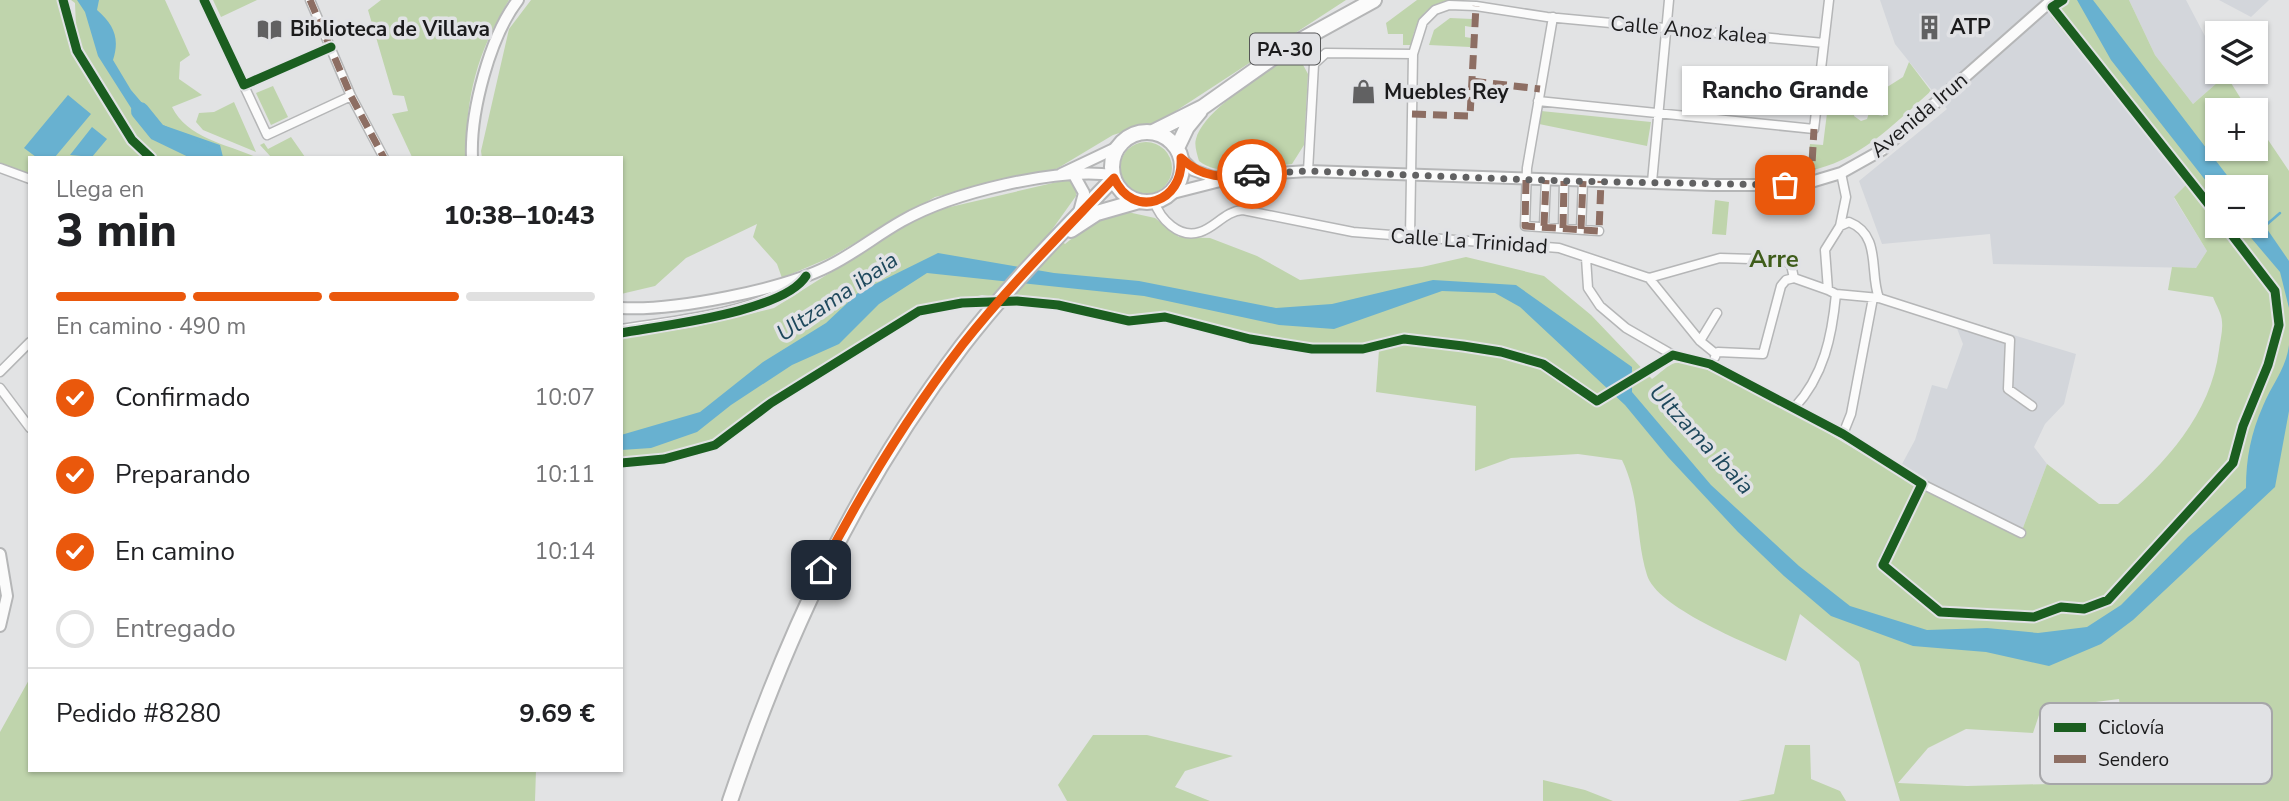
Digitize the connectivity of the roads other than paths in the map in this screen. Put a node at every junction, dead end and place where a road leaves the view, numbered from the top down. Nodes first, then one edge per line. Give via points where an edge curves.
1 (204, 0) edge
2 (310, 0) edge
3 (518, 0) edge
4 (1374, 0) edge
5 (1669, 0) edge
6 (1829, 0) edge
7 (2050, 1) edge
8 (1553, 17) junction
9 (1666, 28) junction
10 (1824, 43) junction
11 (331, 47) junction
12 (1413, 54) junction
13 (244, 85) junction
14 (351, 96) junction
15 (1538, 101) junction
16 (1203, 107) junction
17 (1658, 113) junction
18 (1153, 132) junction
19 (1120, 146) junction
20 (1179, 153) junction
21 (383, 156) edge
22 (472, 156) edge
23 (0, 168) edge
24 (1308, 171) junction
25 (1841, 173) junction
26 (1074, 175) junction
27 (1114, 176) junction
28 (1412, 176) junction
29 (28, 177) edge
30 (1055, 177) junction
31 (1233, 177) junction
32 (1526, 180) junction
33 (1546, 180) junction
34 (1564, 181) junction
35 (1583, 181) junction
36 (1652, 182) junction
37 (1169, 194) junction
38 (1139, 201) junction
39 (1154, 201) junction
40 (1079, 212) junction
41 (1544, 226) junction
42 (1840, 226) junction
43 (1563, 228) junction
44 (1581, 229) junction
45 (1599, 230) dead end
46 (1410, 237) junction
47 (1056, 241) junction
48 (1586, 258) junction
49 (806, 276) junction
50 (1649, 278) junction
51 (1794, 278) junction
52 (1832, 292) junction
53 (1876, 298) junction
54 (623, 308) edge
55 (1717, 313) dead end
56 (623, 330) edge
57 (1700, 341) junction
58 (28, 344) edge
59 (1716, 354) junction
60 (1710, 364) junction
61 (0, 372) edge
62 (0, 388) edge
63 (2032, 406) dead end
64 (1794, 408) junction
65 (28, 425) edge
66 (1843, 434) junction
67 (1922, 484) junction
68 (2021, 533) dead end
69 (0, 554) edge
70 (1885, 558) dead end
71 (0, 626) edge
72 (730, 801) edge

1 - 13 street
2 - 11 street
3 - 22 street via 485,71 474,109
4 - 16 highway, PA-30 via 1285,49
5 - 9 street
6 - 10 street
7 - 25 street, Avenida Irun via 1882,150
8 - 9 street, Calle Anoz kalea
8 - 12 street, Calle Anoz kalea via 1449,5 1423,22
8 - 15 street
9 - 10 street, Calle Anoz kalea
9 - 17 street
10 - 17 street via 1814,129
11 - 13 street
11 - 14 street
12 - 24 street via 1319,56 1314,64
12 - 28 street, Calle Anoz kalea
13 - 14 street via 267,135
14 - 21 street
15 - 17 street
15 - 32 street
16 - 18 highway, PA-30
16 - 20 highway, PA-30 via 1187,127
17 - 36 street
18 - 19 highway, PA-30 via 1134,134
18 - 20 highway via 1167,138
19 - 27 highway via 1112,162
19 - 30 street
20 - 31 street via 1193,170
20 - 37 highway, PA-30 via 1182,171
23 - 29 street
24 - 28 street, Avenida Irun
24 - 31 street, Avenida Irun
25 - 36 street, Avenida Irun via 1785,185
25 - 42 street via 1846,197
26 - 27 street
26 - 30 street
26 - 40 street via 1084,193
27 - 38 highway via 1124,193
27 - 40 highway
28 - 32 street, Avenida Irun
28 - 46 street, Calle Anoz kalea
30 - 49 street via 941,202
31 - 37 street
32 - 33 street, Avenida Irun
32 - 41 street via 1525,226
33 - 34 street, Avenida Irun
33 - 41 street
34 - 35 street, Avenida Irun
34 - 43 street
35 - 36 street, Avenida Irun
35 - 44 street
37 - 39 highway
38 - 39 highway
38 - 47 highway via 1097,213
39 - 46 street, Calle La Trinidad via 1158,214 1184,232 1199,232 1243,209 1353,232
40 - 47 highway
41 - 43 street
42 - 52 street via 1825,250
42 - 53 street via 1857,225 1872,246
43 - 44 street
44 - 45 street
46 - 48 street, Calle La Trinidad via 1559,248
47 - 72 highway via 975,330 925,396 846,522 795,627
48 - 50 street, Calle La Trinidad
48 - 60 street via 1588,288 1600,306 1626,328 1673,355
49 - 54 street via 681,304
49 - 56 street via 771,298
50 - 51 street via 1720,258 1784,260 1791,265
50 - 57 street
51 - 52 street
51 - 59 street via 1781,286 1763,354
52 - 53 street
52 - 64 street via 1821,371
53 - 63 street via 2010,340 2008,389
53 - 66 street
55 - 57 street
57 - 59 street
58 - 61 street
59 - 60 street
60 - 64 street
62 - 65 street
64 - 66 street
66 - 67 street
67 - 68 street
67 - 70 street
69 - 71 street via 7,596

